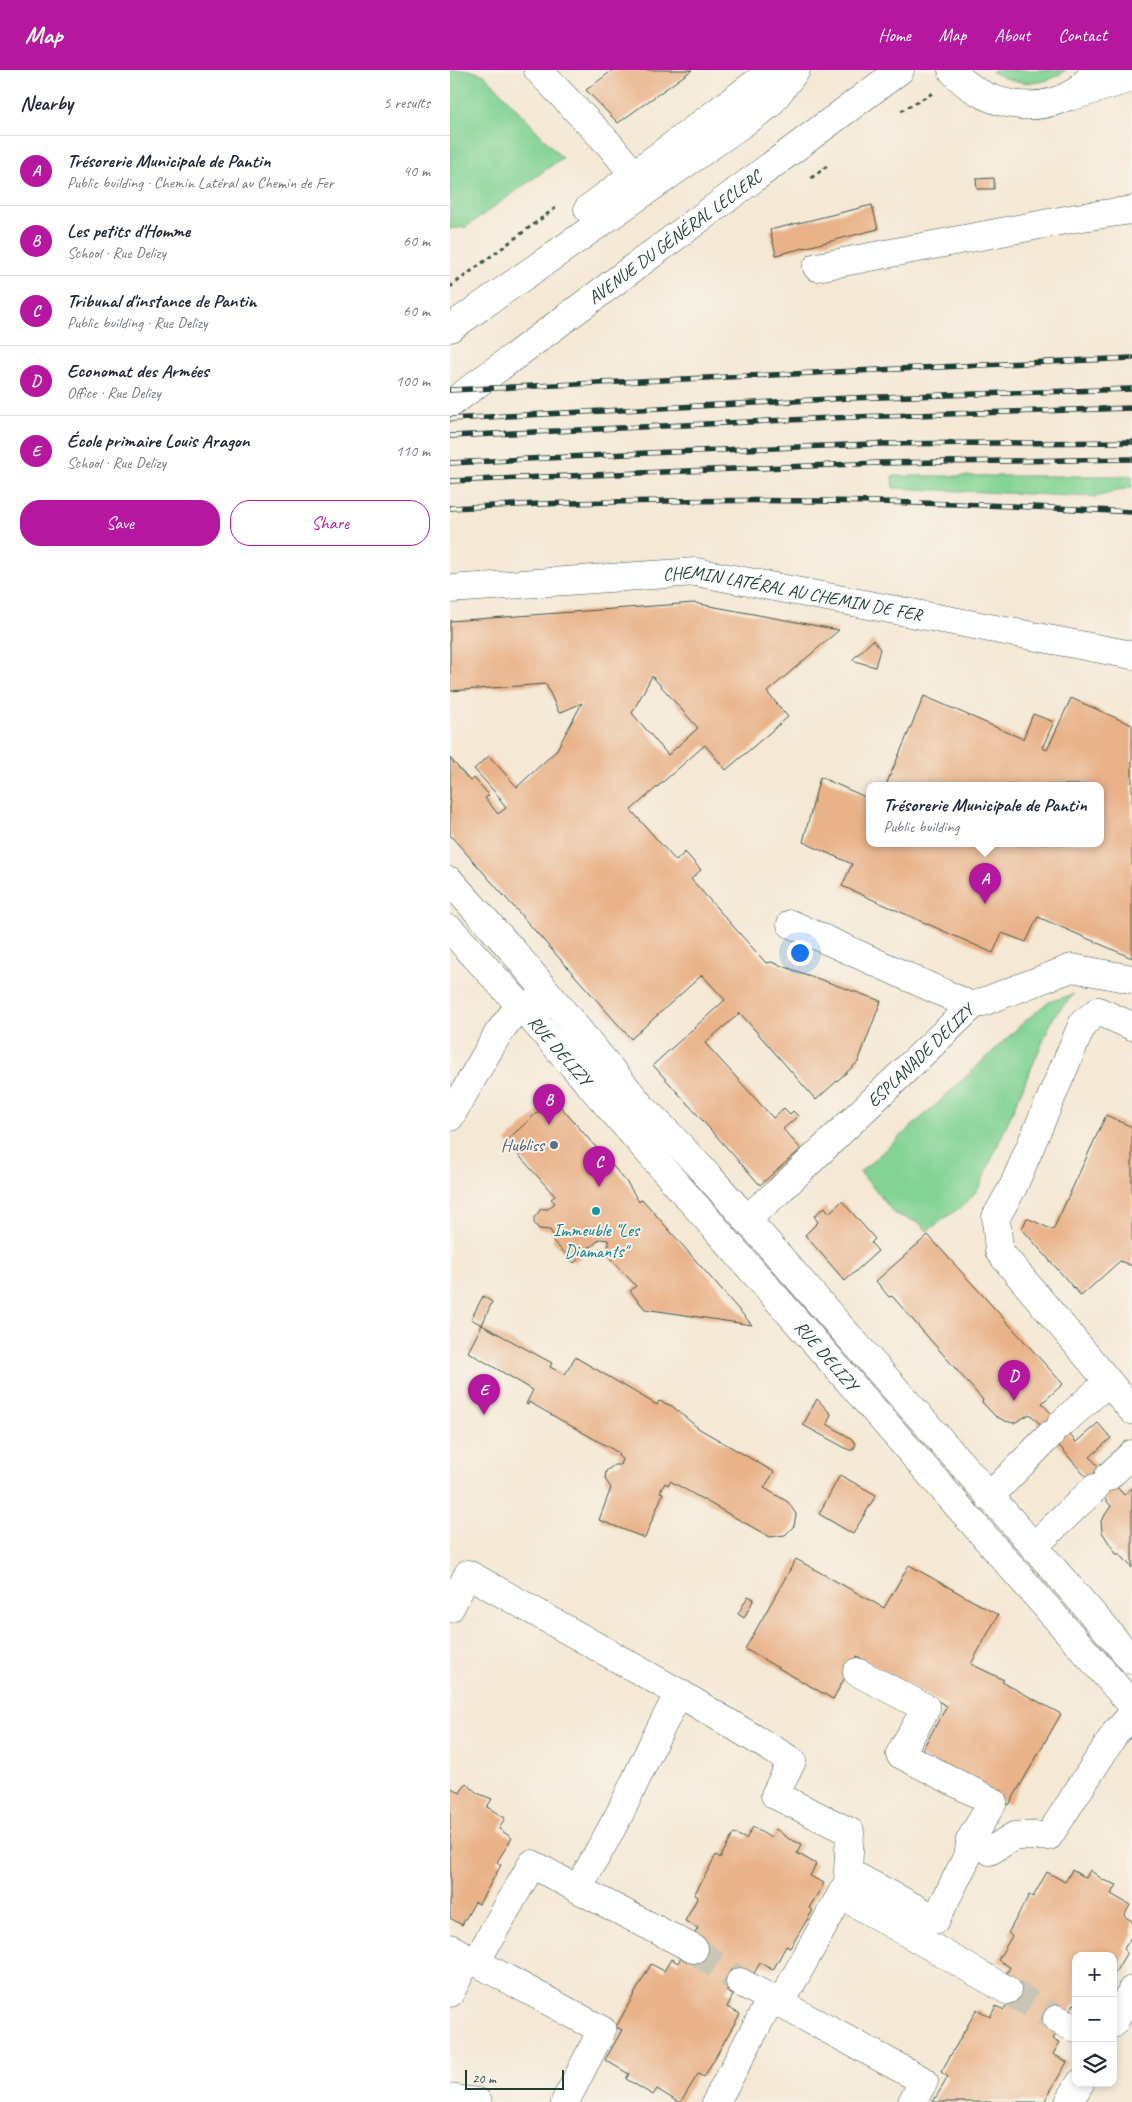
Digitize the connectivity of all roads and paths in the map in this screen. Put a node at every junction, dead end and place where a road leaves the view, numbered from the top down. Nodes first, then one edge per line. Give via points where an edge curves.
1 (538, 70) edge
2 (773, 70) edge
3 (796, 70) edge
4 (900, 70) edge
5 (952, 70) edge
6 (1096, 70) edge
7 (1132, 78) edge
8 (1064, 98) junction
9 (634, 175) junction
10 (1132, 210) edge
11 (817, 267) dead end
12 (452, 315) edge
13 (450, 404) edge
14 (450, 589) edge
15 (1132, 654) edge
16 (450, 881) edge
17 (791, 924) dead end
18 (450, 929) edge
19 (1132, 979) edge
20 (520, 1005) junction
21 (972, 1006) junction
22 (1132, 1026) edge
23 (641, 1106) junction
24 (450, 1117) edge
25 (746, 1219) junction
26 (1108, 1382) junction
27 (1132, 1410) edge
28 (1132, 1454) edge
29 (989, 1496) junction
30 (1034, 1546) junction
31 (450, 1608) edge
32 (1132, 1660) edge
33 (857, 1672) dead end
34 (679, 1693) junction
35 (1132, 1705) edge
36 (1132, 1715) edge
37 (990, 1852) dead end
38 (846, 1884) junction
39 (578, 1889) junction
40 (694, 1949) tunnel mouth
41 (465, 1956) edge
42 (740, 1982) tunnel mouth
43 (1007, 1990) tunnel mouth
44 (1132, 1990) edge
45 (450, 1993) edge
46 (775, 2002) junction
47 (1117, 2017) edge
48 (1078, 2087) edge
49 (450, 2098) edge
50 (478, 2102) edge
51 (565, 2102) edge
52 (716, 2102) edge
53 (912, 2102) edge
54 (1069, 2102) edge

1 - 9 main road
2 - 9 main road
3 - 12 main road via 769,105
4 - 13 main road, AVENUE DU GÉNÉRAL LECLERC
5 - 8 main road via 978,92 1009,104 1040,106
6 - 8 main road via 1076,91
7 - 8 main road
9 - 12 main road
10 - 11 main road
14 - 15 main road, CHEMIN LATÉRAL AU CHEMIN DE FER via 696,572
16 - 23 main road, RUE DELIZY via 513,951
17 - 21 main road
18 - 20 main road, RUE DELIZY
19 - 21 main road, ESPLANADE DELIZY via 1072,968
20 - 23 main road, RUE DELIZY via 537,1005 623,1104
20 - 24 main road via 499,1032
20 - 35 main road, RUE DELIZY
21 - 25 main road, ESPLANADE DELIZY
22 - 26 main road via 1098,1011 1083,1023 1013,1187 996,1217 999,1251
23 - 25 main road, RUE DELIZY
25 - 29 main road, RUE DELIZY
26 - 27 main road
26 - 29 main road
28 - 30 main road
29 - 30 main road, RUE DELIZY
30 - 32 main road, RUE DELIZY
31 - 34 main road via 468,1574
33 - 38 main road via 926,1708 900,1754 993,1802 970,1840 969,1853 936,1919
34 - 38 main road via 792,1761 775,1795 850,1832
34 - 39 main road via 620,1814
36 - 37 main road via 1116,1732 1049,1836 1014,1836
38 - 43 main road
38 - 46 main road
39 - 40 main road
39 - 41 main road via 532,1864
41 - 45 main road
41 - 51 main road via 602,2030
42 - 46 main road
44 - 47 main road
46 - 52 main road
46 - 53 main road via 924,2082
48 - 54 main road
49 - 50 main road

